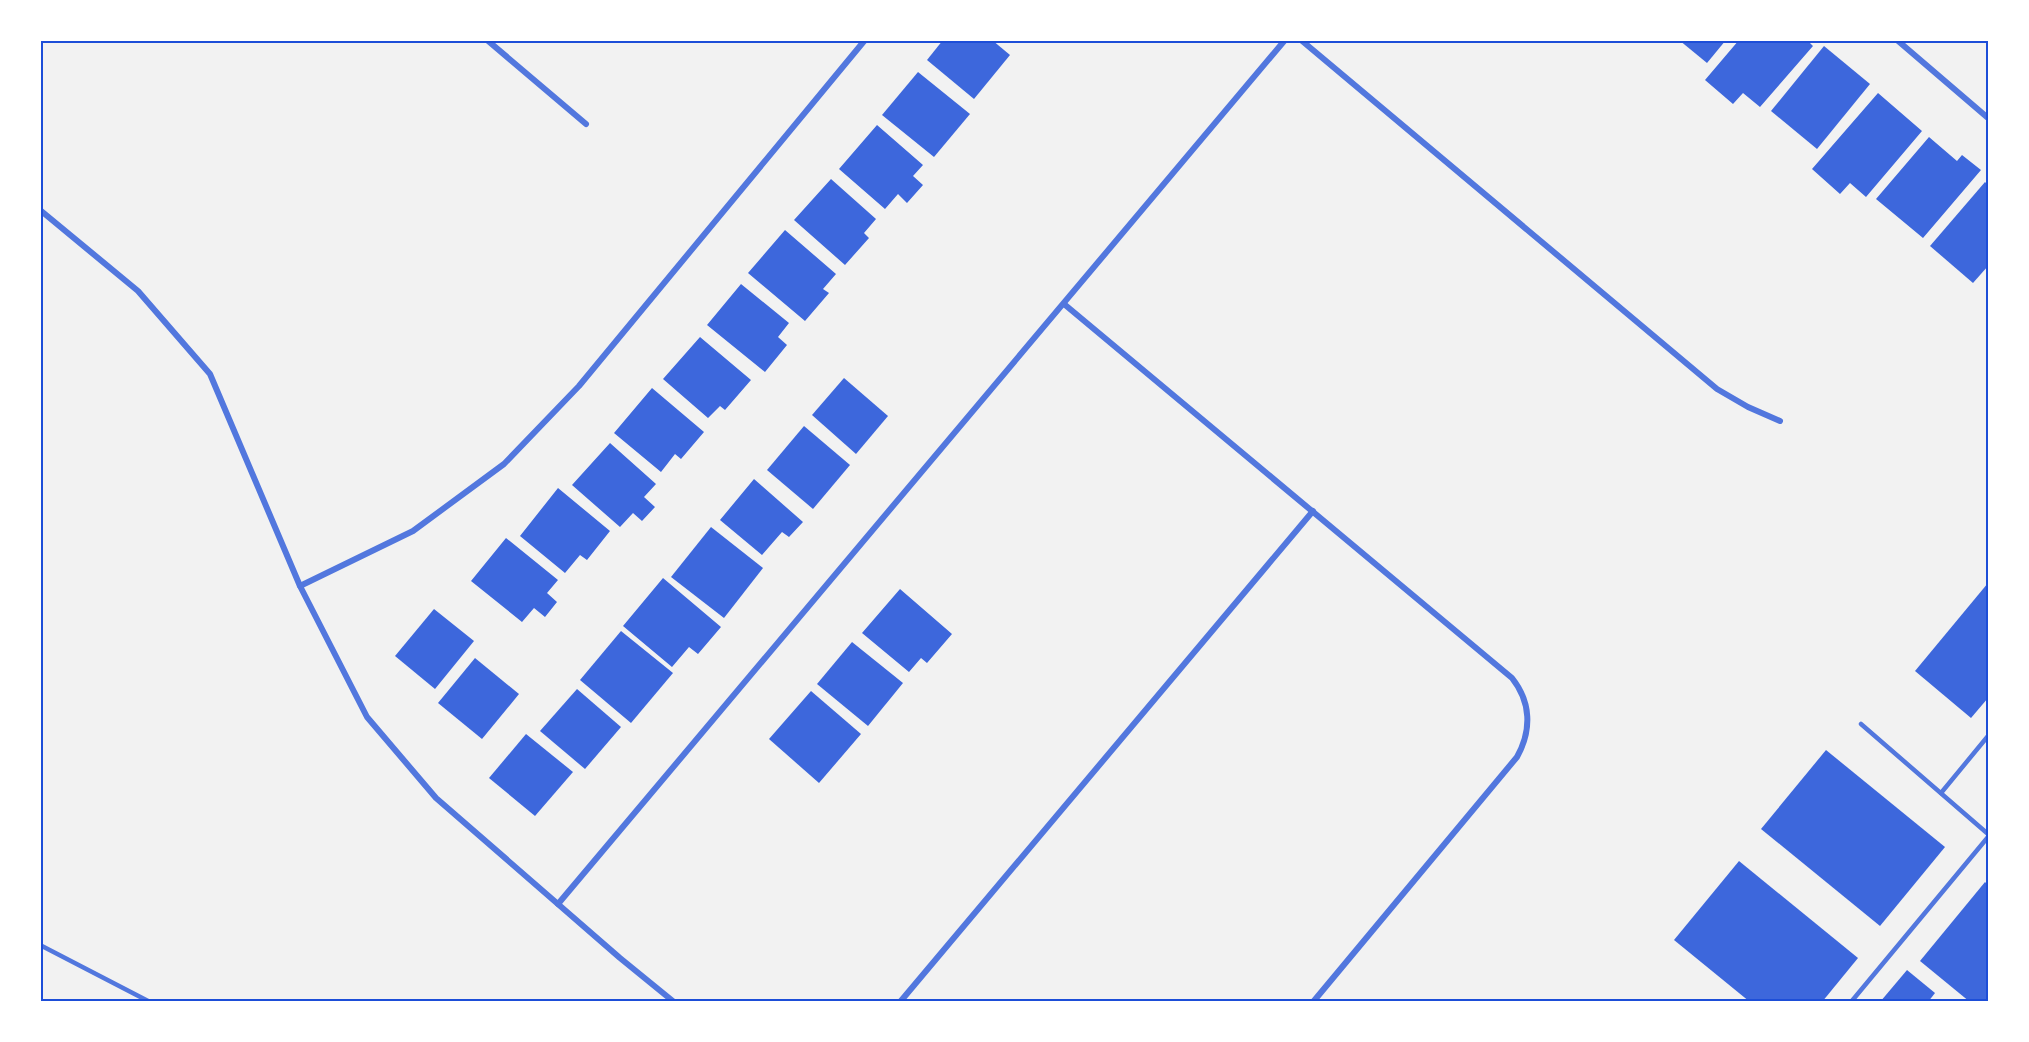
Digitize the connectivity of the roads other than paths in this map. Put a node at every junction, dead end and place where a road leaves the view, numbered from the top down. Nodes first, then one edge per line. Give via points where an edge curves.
1 (487, 40) edge
2 (865, 40) edge
3 (1284, 40) edge
4 (1301, 40) edge
5 (1897, 40) edge
6 (1989, 118) edge
7 (586, 124) dead end
8 (40, 210) edge
9 (1064, 304) junction
10 (1780, 421) dead end
11 (1313, 511) junction
12 (300, 586) junction
13 (1861, 724) dead end
14 (1989, 736) edge
15 (1941, 794) junction
16 (1989, 835) edge
17 (558, 904) junction
18 (40, 945) edge
19 (150, 1002) edge
20 (674, 1002) edge
21 (900, 1002) edge
22 (1313, 1002) edge
23 (1851, 1002) edge

1 - 7 street
2 - 12 street via 579,386 504,464 413,531
3 - 9 street
4 - 10 street via 1718,389
5 - 6 street
8 - 12 street via 138,291 210,374
9 - 11 street
9 - 17 street
11 - 21 street
11 - 22 street via 1512,678 1523,696 1528,719 1524,745 1507,771
12 - 17 street via 367,717 436,798
13 - 15 lane
14 - 15 lane
15 - 16 lane
16 - 23 lane
17 - 20 street
18 - 19 lane

